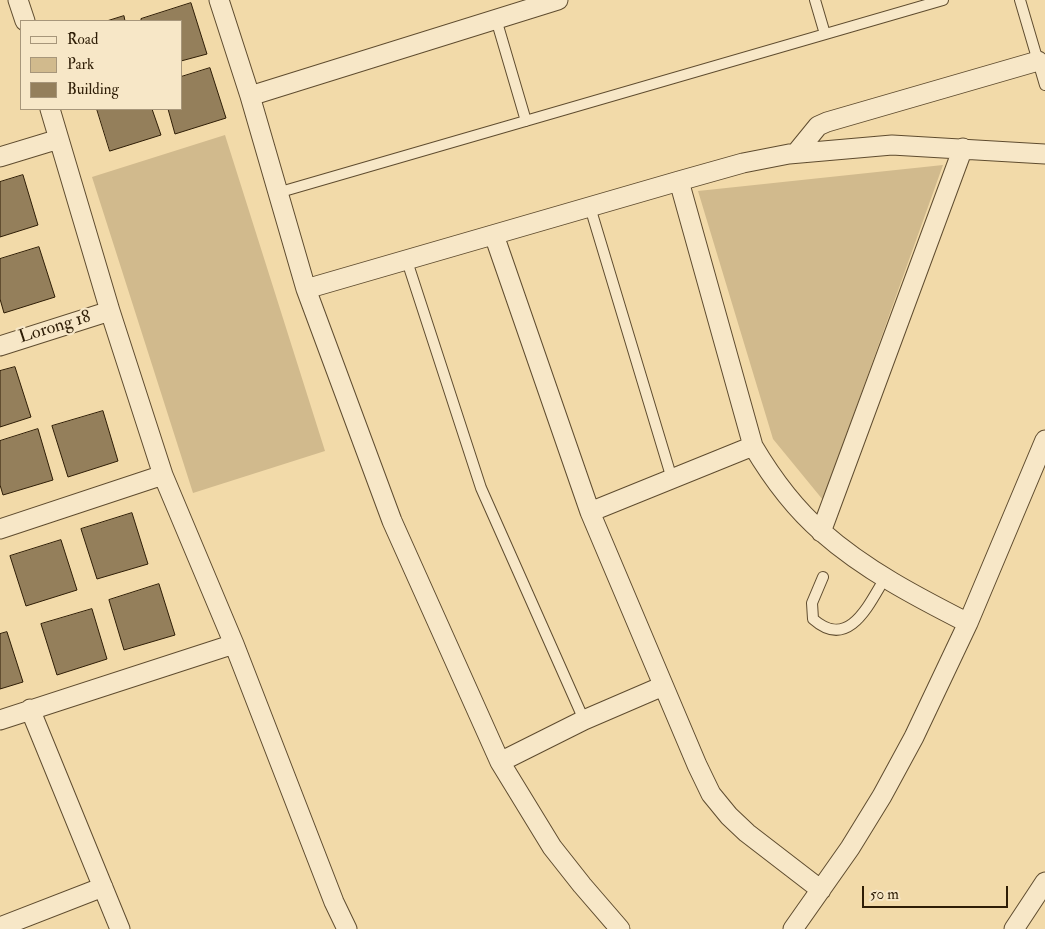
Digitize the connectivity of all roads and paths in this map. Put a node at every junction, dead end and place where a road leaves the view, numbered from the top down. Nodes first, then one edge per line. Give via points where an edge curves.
1 (18, 0) edge
2 (555, 0) edge
3 (815, 0) edge
4 (943, 0) edge
5 (1020, 0) edge
6 (224, 1) edge
7 (496, 19) junction
8 (25, 20) edge
9 (825, 34) junction
10 (1038, 61) junction
11 (1045, 85) edge
12 (250, 96) junction
13 (50, 110) edge
14 (526, 121) junction
15 (59, 139) junction
16 (963, 148) junction
17 (796, 153) junction
18 (1045, 154) edge
19 (0, 157) edge
20 (679, 181) junction
21 (277, 193) junction
22 (590, 207) junction
23 (494, 235) junction
24 (406, 261) junction
25 (306, 289) junction
26 (110, 311) junction
27 (0, 346) edge
28 (1045, 440) edge
29 (753, 446) junction
30 (163, 475) junction
31 (672, 479) junction
32 (590, 512) junction
33 (0, 530) edge
34 (821, 532) junction
35 (823, 577) dead end
36 (885, 578) junction
37 (968, 623) junction
38 (234, 644) junction
39 (662, 686) junction
40 (30, 709) junction
41 (0, 720) edge
42 (584, 720) junction
43 (500, 762) junction
44 (1045, 882) edge
45 (103, 886) junction
46 (821, 890) junction
47 (0, 927) edge
48 (120, 929) edge
49 (346, 929) edge
50 (620, 929) edge
51 (794, 929) edge
52 (1014, 929) edge

1 - 8 street
2 - 7 street
3 - 9 lane
4 - 9 lane
5 - 10 lane
6 - 12 street
7 - 12 street
7 - 14 lane
9 - 14 lane
10 - 11 lane
10 - 17 street via 827,122 818,126
12 - 21 street
13 - 15 street
14 - 21 lane
15 - 19 street
15 - 26 street
16 - 17 street via 892,145
16 - 18 street
16 - 34 street
17 - 20 street via 743,163
20 - 22 street
20 - 29 street
21 - 25 street
22 - 23 street
22 - 31 lane
23 - 24 street
23 - 32 street
24 - 25 street
24 - 42 lane via 481,488
25 - 43 street via 392,521
26 - 27 street, Lorong 18
26 - 30 street
28 - 37 street
29 - 31 street
29 - 34 street via 770,474
30 - 33 street
30 - 38 street
31 - 32 street
32 - 39 street
34 - 36 street
35 - 36 lane via 812,603 813,619 823,627 838,630 852,626 860,619
36 - 37 street
37 - 46 street via 882,796
38 - 40 street
38 - 49 street
39 - 42 street
39 - 46 street via 697,766 728,816
40 - 41 street
40 - 45 street
42 - 43 street
43 - 50 street via 552,847
44 - 52 street
45 - 47 street
45 - 48 street
46 - 51 street

